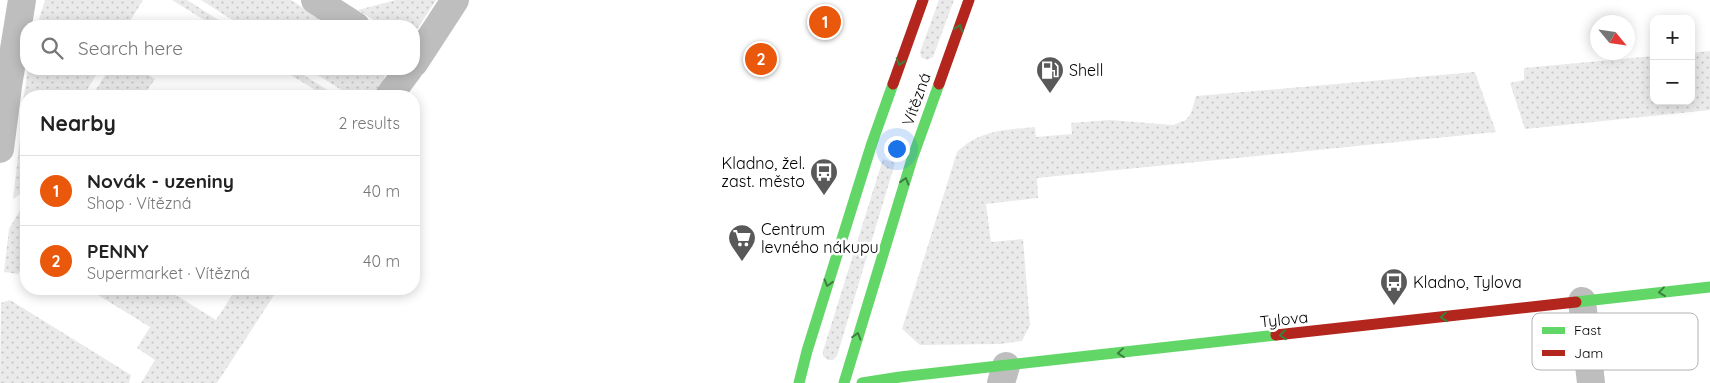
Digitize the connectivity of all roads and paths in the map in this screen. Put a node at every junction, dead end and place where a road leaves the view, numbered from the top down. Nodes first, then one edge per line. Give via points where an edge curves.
1 (22, 0) edge
2 (315, 0) edge
3 (455, 0) edge
4 (923, 0) edge
5 (969, 0) edge
6 (347, 20) edge
7 (420, 54) edge
8 (405, 75) edge
9 (393, 90) edge
10 (0, 149) edge
11 (1710, 287) edge
12 (1582, 301) junction
13 (1583, 313) edge
14 (1590, 370) edge
15 (1004, 375) edge
16 (799, 383) edge
17 (844, 383) edge
18 (862, 383) edge
19 (1591, 383) edge

1 - 10 street
2 - 6 street
3 - 7 street
4 -> 16 street, Vítězná via 872,143
17 -> 5 street, Vítězná via 912,159
8 - 9 street
11 -> 12 street, Tylova
12 - 13 street
12 -> 15 street, Tylova
14 - 19 street
15 - 18 street, Tylova via 900,377

